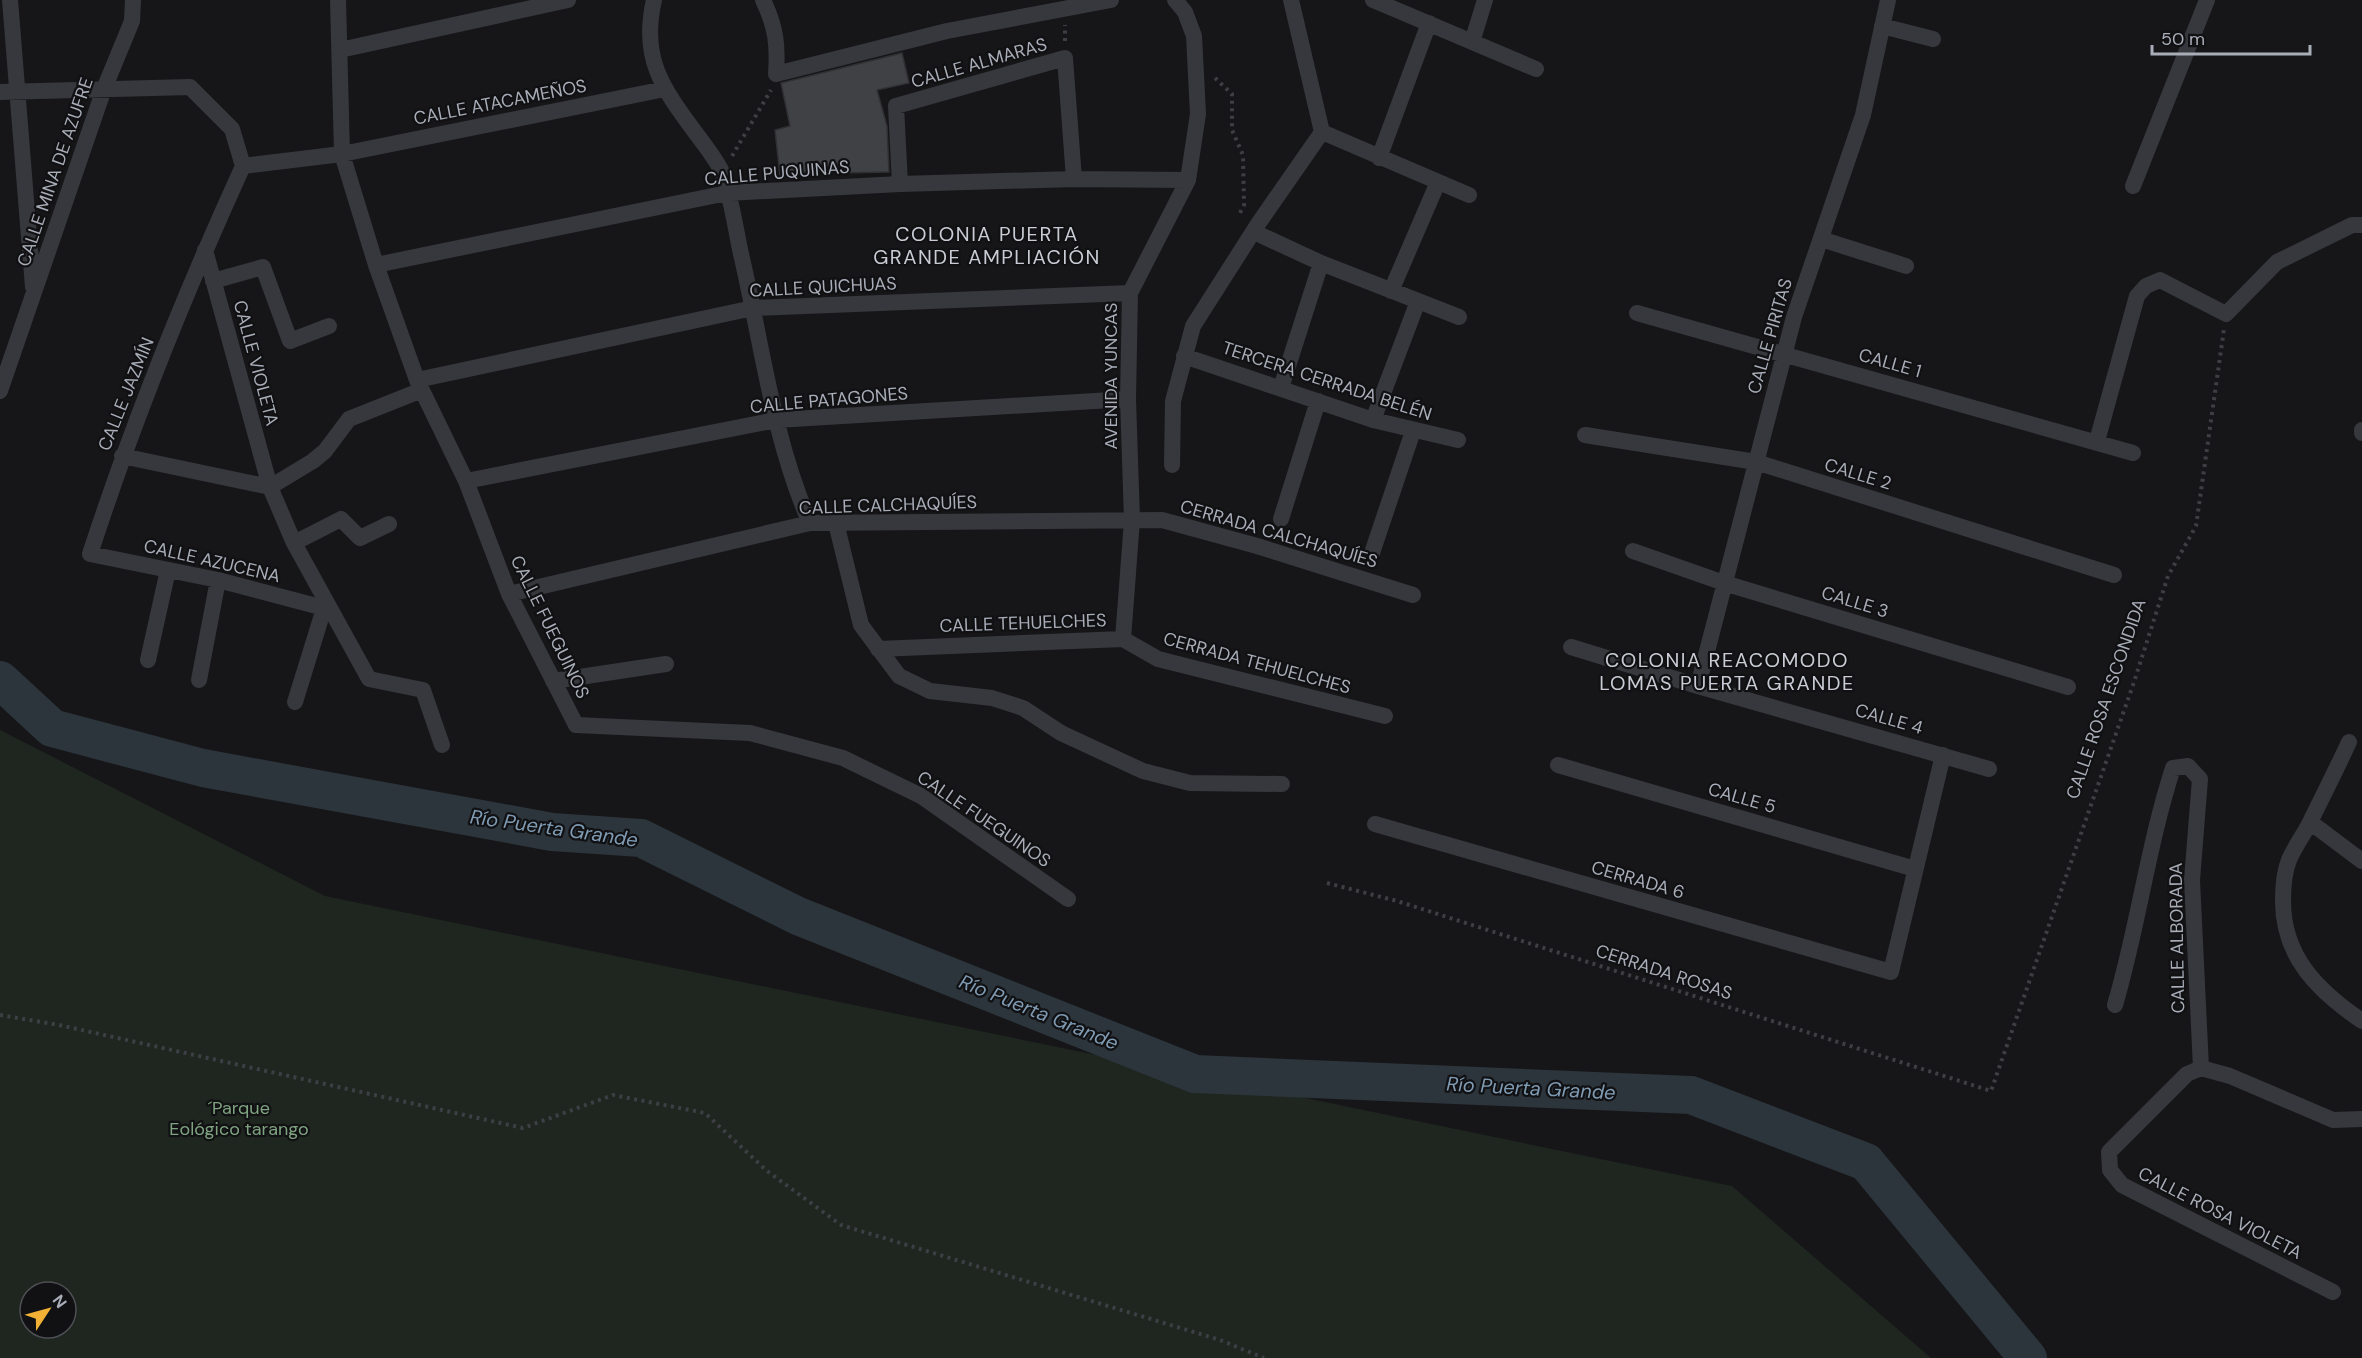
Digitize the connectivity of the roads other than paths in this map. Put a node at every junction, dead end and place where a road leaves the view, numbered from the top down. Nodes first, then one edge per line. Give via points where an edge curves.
1 (10, 0) edge
2 (133, 0) edge
3 (338, 0) edge
4 (568, 0) edge
5 (654, 0) edge
6 (763, 0) edge
7 (1111, 0) edge
8 (1175, 0) edge
9 (1292, 0) edge
10 (1373, 0) edge
11 (1485, 0) edge
12 (1888, 0) edge
13 (2207, 0) edge
14 (1429, 23) junction
15 (1882, 27) junction
16 (1933, 39) dead end
17 (1472, 42) junction
18 (340, 50) junction
19 (1536, 69) dead end
20 (104, 88) junction
21 (665, 89) junction
22 (8, 92) edge
23 (1322, 132) junction
24 (342, 154) junction
25 (1379, 158) junction
26 (243, 166) junction
27 (1074, 179) junction
28 (1188, 180) junction
29 (1438, 182) junction
30 (900, 184) junction
31 (2133, 186) dead end
32 (727, 193) junction
33 (1469, 195) dead end
34 (2362, 225) edge
35 (1256, 228) junction
36 (1821, 239) junction
37 (205, 250) junction
38 (1321, 263) junction
39 (376, 265) junction
40 (1906, 266) dead end
41 (213, 281) junction
42 (1390, 291) junction
43 (1130, 293) junction
44 (33, 294) junction
45 (1418, 301) junction
46 (753, 308) junction
47 (1637, 313) dead end
48 (1459, 317) dead end
49 (330, 326) dead end
50 (1784, 353) junction
51 (1184, 356) junction
52 (419, 385) junction
53 (1281, 388) junction
54 (0, 391) edge
55 (1128, 399) junction
56 (1318, 401) junction
57 (777, 420) junction
58 (1373, 420) junction
59 (1413, 431) junction
60 (1585, 435) dead end
61 (1458, 441) dead end
62 (2097, 441) junction
63 (2133, 453) dead end
64 (122, 456) junction
65 (1756, 462) junction
66 (1172, 465) dead end
67 (466, 481) junction
68 (270, 487) junction
69 (1281, 519) dead end
70 (1132, 520) junction
71 (810, 523) junction
72 (836, 523) junction
73 (389, 524) dead end
74 (294, 543) junction
75 (1633, 551) dead end
76 (90, 554) joint
77 (1371, 556) dead end
78 (168, 570) junction
79 (2114, 575) dead end
80 (218, 580) junction
81 (1724, 583) junction
82 (509, 594) junction
83 (1413, 594) dead end
84 (325, 605) junction
85 (1123, 639) junction
86 (1571, 647) dead end
87 (878, 649) junction
88 (148, 660) dead end
89 (666, 664) dead end
90 (199, 680) dead end
91 (553, 681) junction
92 (1698, 686) junction
93 (2068, 687) dead end
94 (295, 702) dead end
95 (1385, 716) dead end
96 (2349, 742) dead end
97 (442, 744) dead end
98 (1943, 755) junction
99 (1558, 765) dead end
100 (1989, 769) dead end
101 (1282, 784) dead end
102 (2310, 822) junction
103 (1375, 824) dead end
104 (2362, 861) edge
105 (1916, 869) junction
106 (1068, 900) dead end
107 (2115, 1005) dead end
108 (2362, 1021) edge
109 (2201, 1068) junction
110 (2362, 1119) edge
111 (2333, 1292) dead end

1 - 22 street
2 - 20 street, CALLE MINA DE AZUFRE via 132,21
3 - 18 street, CALLE FUEGUINOS
4 - 18 street
5 - 21 street via 649,44
6 - 7 street via 774,26 776,74 947,31
8 - 28 street, AVENIDA YUNCAS via 1185,12 1194,36 1197,61 1198,114
9 - 23 street
10 - 14 street
11 - 17 street
12 - 15 street, CALLE PIRITAS
13 - 31 street
14 - 17 street
14 - 25 street
15 - 16 street
15 - 36 street, CALLE PIRITAS via 1863,115
17 - 19 street
18 - 24 street, CALLE FUEGUINOS
20 - 22 street
20 - 26 street via 190,87 232,129
20 - 44 street, CALLE MINA DE AZUFRE
21 - 24 street, CALLE ATACAMEÑOS
21 - 32 street via 722,171
22 - 44 street
23 - 25 street
23 - 35 street
24 - 26 street, CALLE ATACAMEÑOS
24 - 39 street, CALLE FUEGUINOS
25 - 29 street
26 - 37 street, CALLE JAZMÍN
27 - 28 street, CALLE PUQUINAS
27 - 30 street, CALLE PUQUINAS
27 - 30 street, CALLE ALMARAS via 1065,58 896,106
28 - 43 street, AVENIDA YUNCAS
29 - 33 street
29 - 42 street
30 - 32 street, CALLE PUQUINAS
32 - 39 street, CALLE PUQUINAS
32 - 46 street
34 - 62 street via 2352,225 2277,262 2226,314 2160,280 2146,286 2137,296
35 - 38 street
35 - 51 street via 1192,326
36 - 40 street
36 - 50 street, CALLE PIRITAS
37 - 41 street, CALLE VIOLETA
37 - 64 street, CALLE JAZMÍN
38 - 42 street
38 - 53 street
39 - 52 street, CALLE FUEGUINOS
41 - 49 street via 263,267 290,341
41 - 68 street, CALLE VIOLETA
42 - 45 street
43 - 46 street, CALLE QUICHUAS
43 - 55 street, AVENIDA YUNCAS
44 - 54 street, CALLE MINA DE AZUFRE
45 - 48 street
45 - 58 street
46 - 52 street, CALLE QUICHUAS
46 - 57 street
47 - 50 street, CALLE 1
50 - 62 street, CALLE 1
50 - 65 street, CALLE PIRITAS
51 - 53 street, TERCERA CERRADA BELÉN
51 - 66 street via 1173,401
52 - 67 street, CALLE FUEGUINOS
52 - 68 street, CALLE QUICHUAS via 349,419 313,462
53 - 56 street, TERCERA CERRADA BELÉN
55 - 57 street, CALLE PATAGONES
55 - 70 street, AVENIDA YUNCAS
56 - 58 street, TERCERA CERRADA BELÉN
56 - 69 street
57 - 67 street, CALLE PATAGONES
57 - 71 street via 795,489
58 - 59 street, TERCERA CERRADA BELÉN
59 - 61 street, TERCERA CERRADA BELÉN
59 - 77 street
60 - 65 street, CALLE 2
62 - 63 street, CALLE 1
64 - 68 street
64 - 76 street, CALLE JAZMÍN
65 - 79 street, CALLE 2
65 - 81 street, CALLE PIRITAS
67 - 82 street, CALLE FUEGUINOS
68 - 74 street, CALLE VIOLETA
70 - 72 street, CALLE CALCHAQUÍES
70 - 83 street, CERRADA CALCHAQUÍES via 1162,520
70 - 85 street, CALLE TEHUELCHES
71 - 72 street, CALLE CALCHAQUÍES
71 - 82 street, CALLE CALCHAQUÍES
72 - 87 street via 861,625
73 - 74 street via 360,538 341,519
74 - 84 street, CALLE VIOLETA
75 - 81 street, CALLE 3
76 - 78 street, CALLE AZUCENA
78 - 80 street, CALLE AZUCENA
78 - 88 street
80 - 84 street, CALLE AZUCENA
80 - 90 street
81 - 92 street, CALLE PIRITAS
81 - 93 street, CALLE 3
82 - 91 street, CALLE FUEGUINOS
84 - 94 street
84 - 97 street, CALLE VIOLETA via 369,679 423,690
85 - 87 street, CALLE TEHUELCHES
85 - 95 street, CERRADA TEHUELCHES via 1158,659
86 - 92 street, CALLE 4
87 - 101 street via 899,676 930,691 992,698 1023,708 1061,733 1143,771 1190,783
89 - 91 street
91 - 106 street, CALLE FUEGUINOS via 576,725 750,733 843,758 921,796
92 - 98 street, CALLE 4
96 - 102 street
98 - 100 street, CALLE 4
98 - 105 street
99 - 105 street, CALLE 5
102 - 104 street
102 - 108 street via 2289,861 2283,887 2289,944 2308,975
103 - 105 street, CERRADA 6 via 1891,972
107 - 109 street, CALLE ALBORADA via 2130,954 2162,800 2173,768 2188,766 2200,779 2192,880
109 - 110 street via 2230,1076 2333,1120
109 - 111 street, CALLE ROSA VIOLETA via 2187,1074 2109,1152 2110,1170 2122,1185

